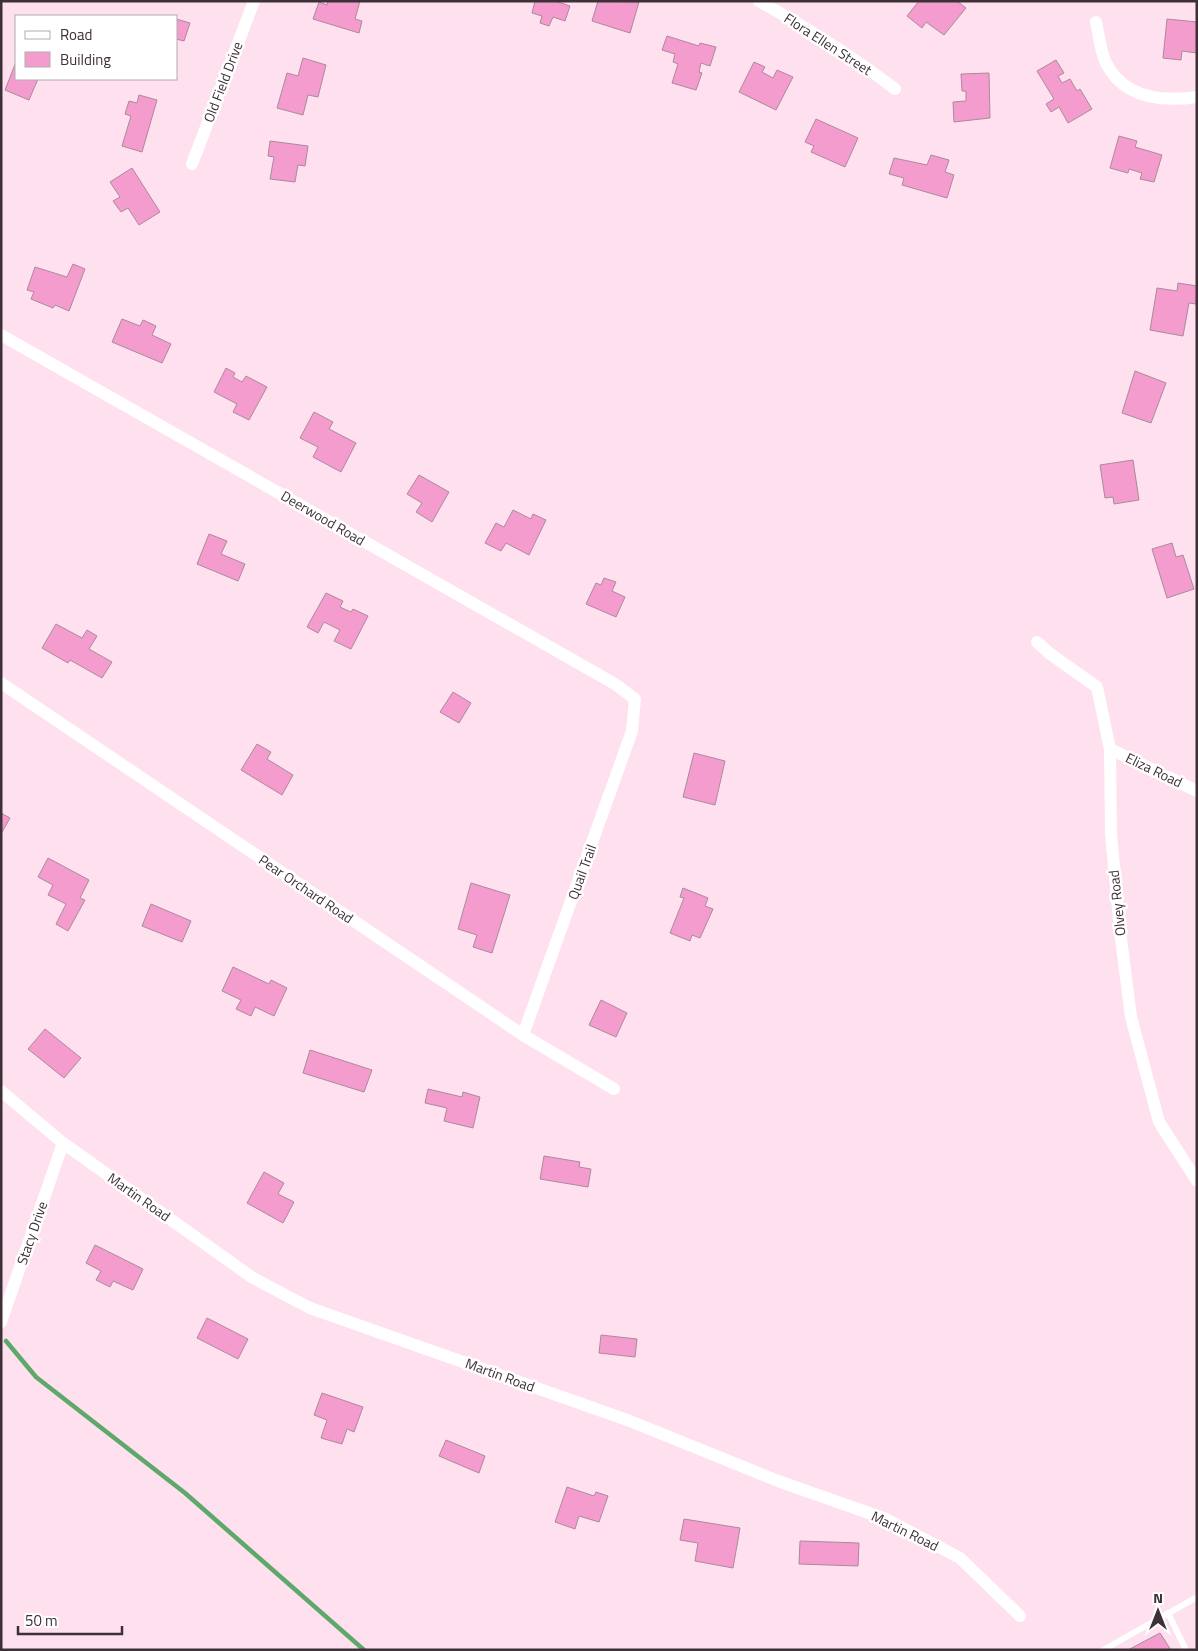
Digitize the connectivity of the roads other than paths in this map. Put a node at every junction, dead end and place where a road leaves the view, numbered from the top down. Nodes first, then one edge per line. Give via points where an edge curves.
1 (254, 1) edge
2 (759, 1) edge
3 (1096, 22) dead end
4 (895, 89) dead end
5 (1197, 97) edge
6 (192, 164) dead end
7 (1, 335) edge
8 (1037, 642) dead end
9 (1, 683) edge
10 (634, 707) joint
11 (1110, 749) junction
12 (1197, 791) edge
13 (523, 1035) junction
14 (614, 1090) dead end
15 (1, 1091) edge
16 (63, 1143) junction
17 (1197, 1181) edge
18 (1, 1322) edge
19 (1197, 1597) edge
20 (1168, 1613) junction
21 (1020, 1616) dead end
22 (1103, 1650) edge
23 (1186, 1650) edge

1 - 6 street, Old Field Drive
2 - 4 street, Flora Ellen Street via 814,32
3 - 5 street via 1106,64 1121,81 1152,99
7 - 10 street, Deerwood Road via 615,684 635,698
8 - 11 street, Olvey Road via 1097,687
9 - 13 street, Pear Orchard Road
10 - 13 street, Quail Trail via 632,731
11 - 12 street, Eliza Road
11 - 17 street, Olvey Road via 1111,834 1131,1017 1159,1122
13 - 14 street, Pear Orchard Road
15 - 16 street, Martin Road
16 - 18 street, Stacy Drive
16 - 21 street, Martin Road via 253,1278 310,1308 630,1421 778,1481 886,1519 960,1558
19 - 20 lane
20 - 22 lane
20 - 23 lane

